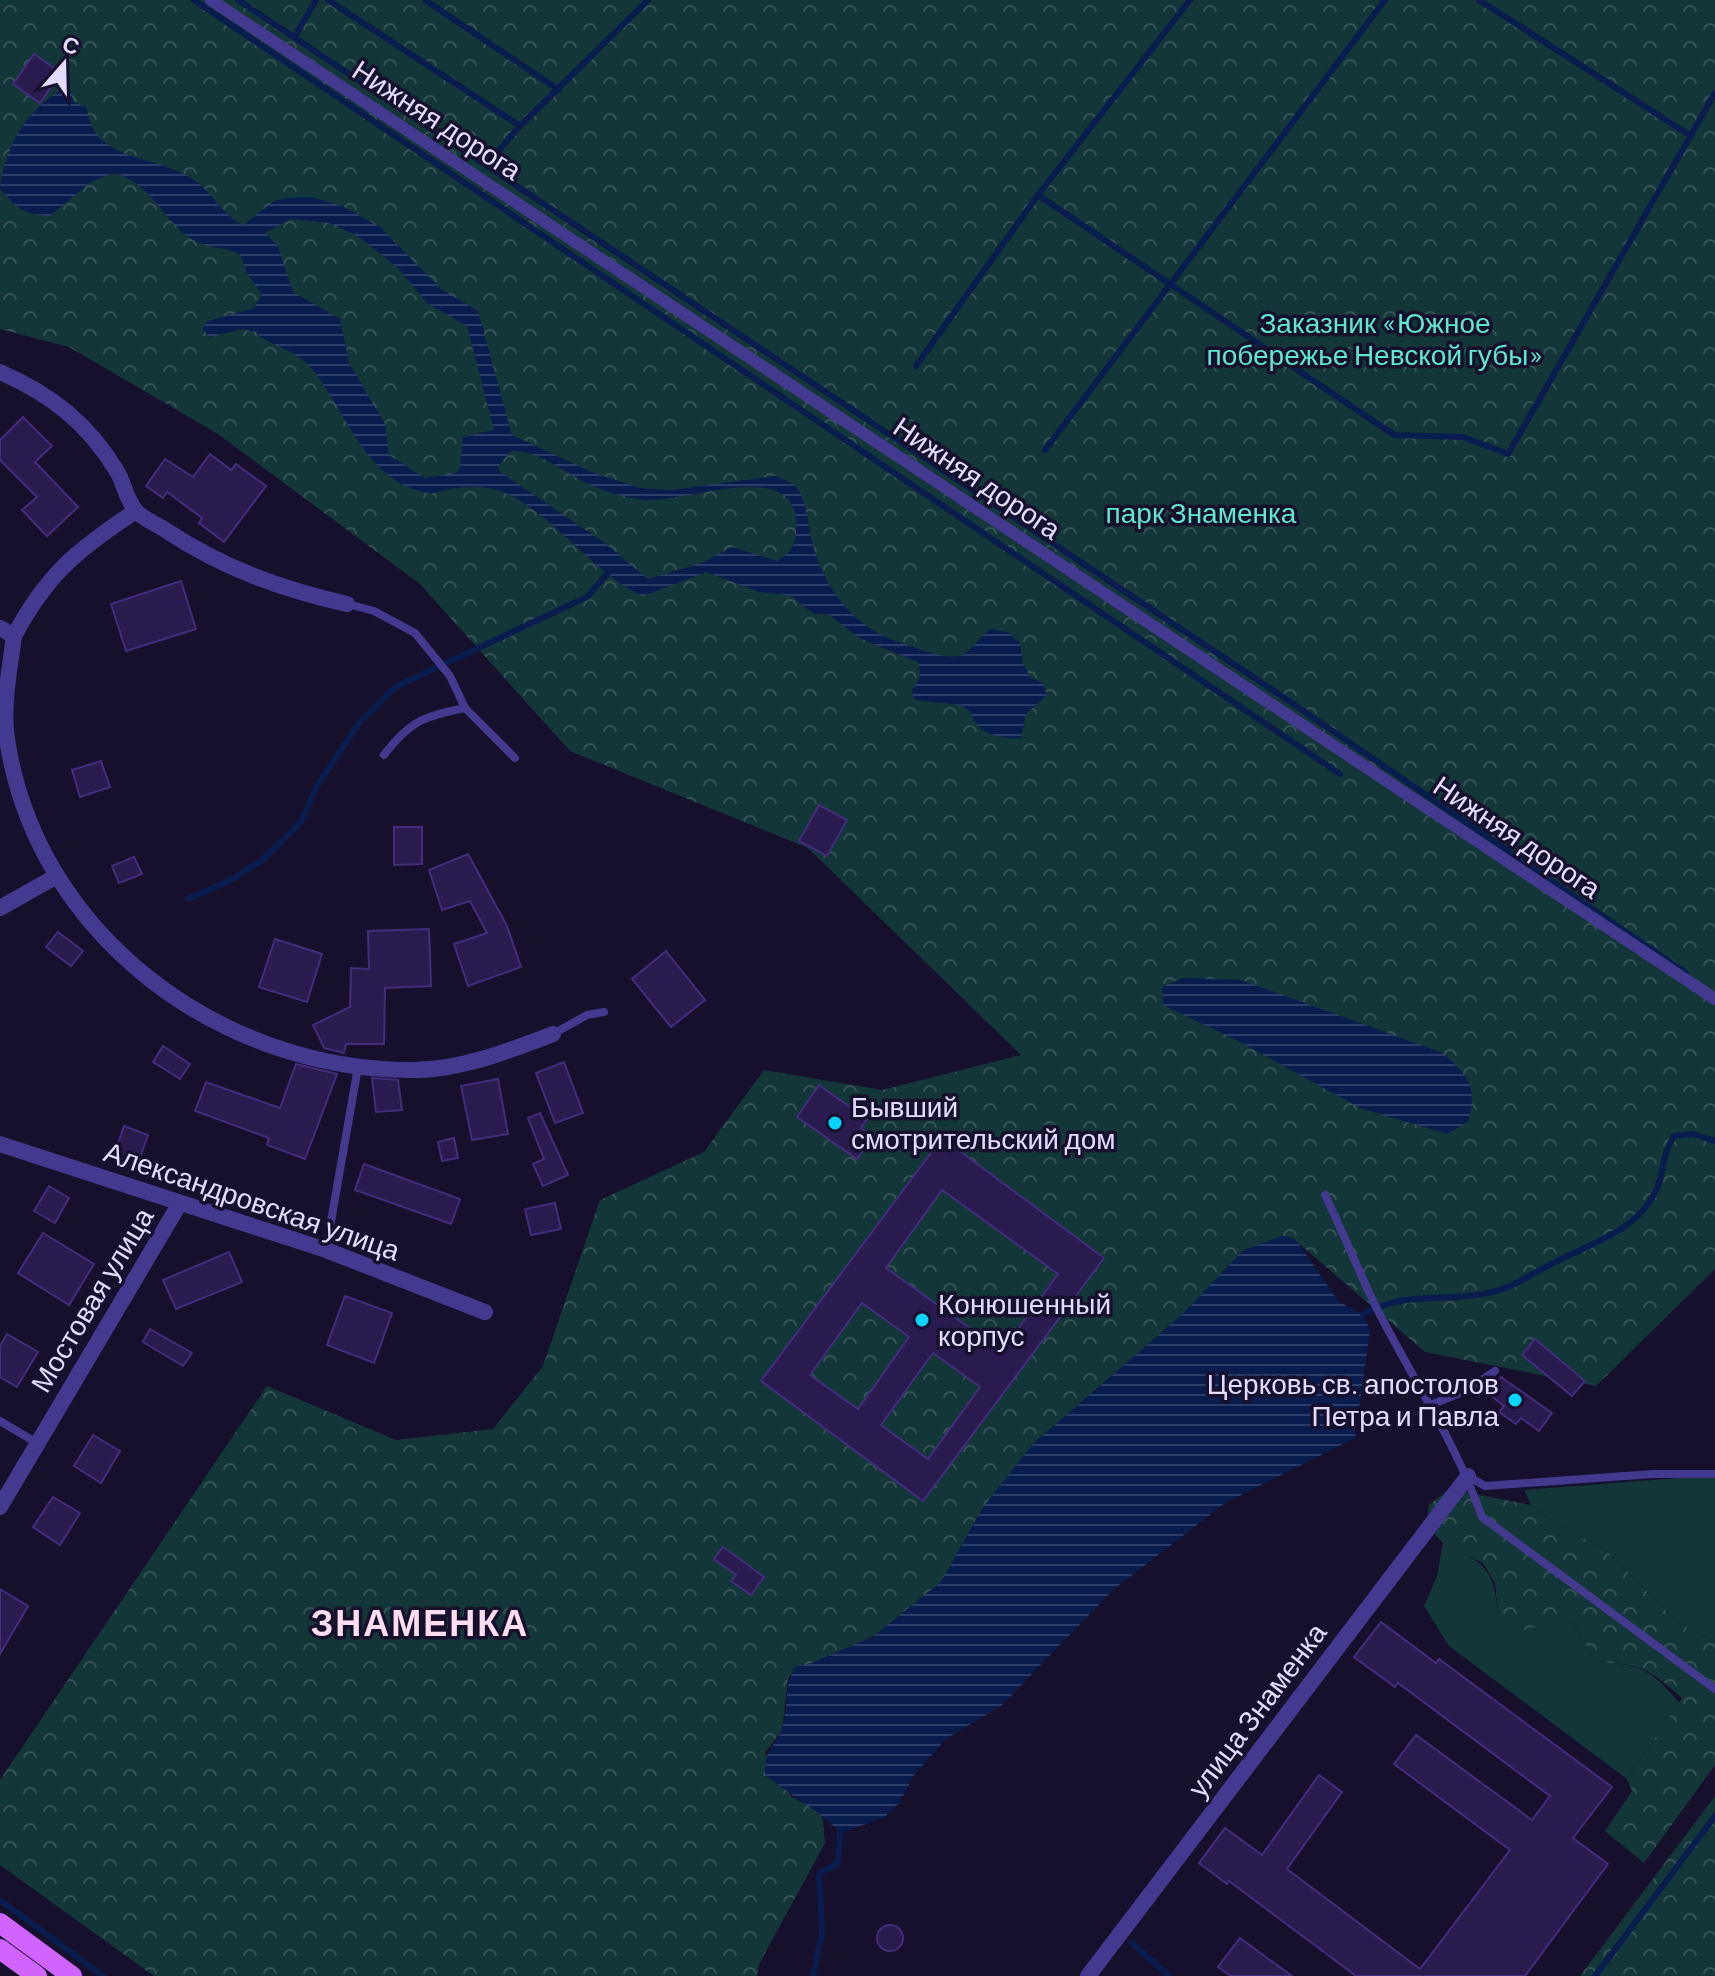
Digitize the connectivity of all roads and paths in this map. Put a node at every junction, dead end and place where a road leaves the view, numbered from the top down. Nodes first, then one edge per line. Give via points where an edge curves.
1 (211, 0) edge
2 (0, 372) edge
3 (136, 511) junction
4 (347, 604) joint
5 (7, 632) edge
6 (465, 708) junction
7 (384, 755) dead end
8 (515, 758) dead end
9 (55, 877) junction
10 (0, 908) edge
11 (1715, 999) edge
12 (604, 1012) dead end
13 (553, 1034) joint
14 (358, 1067) junction
15 (0, 1144) edge
16 (1325, 1195) dead end
17 (180, 1203) junction
18 (326, 1250) junction
19 (485, 1312) dead end
20 (1495, 1371) dead end
21 (1433, 1404) junction
22 (0, 1421) edge
23 (38, 1444) junction
24 (1715, 1474) edge
25 (1468, 1476) junction
26 (0, 1507) edge
27 (1715, 1689) edge
28 (0, 1923) edge
29 (0, 1949) edge
30 (37, 1976) edge
31 (72, 1976) edge
32 (1088, 1976) edge

1 - 11 street, Нижняя дорога
2 - 3 street via 36,387 67,409 93,436
3 - 4 street via 225,566
3 - 5 street via 66,562
4 - 6 lane via 403,625 438,658
5 - 9 street via 6,734 14,779
6 - 7 lane via 409,726
6 - 8 lane
9 - 10 street
9 - 14 street via 132,966 201,1017 280,1049
12 - 13 lane
13 - 14 street via 497,1055 415,1070
14 - 18 lane
15 - 17 street, Александровская улица
16 - 21 lane via 1376,1307
17 - 18 street, Александровская улица
17 - 23 street, Мостовая улица
18 - 19 street, Александровская улица
20 - 21 lane
21 - 25 lane
22 - 23 lane
23 - 26 street, Мостовая улица
24 - 25 lane via 1485,1486
25 - 27 lane via 1482,1517
25 - 32 street, улица Знаменка
28 - 31 main road
29 - 30 main road

